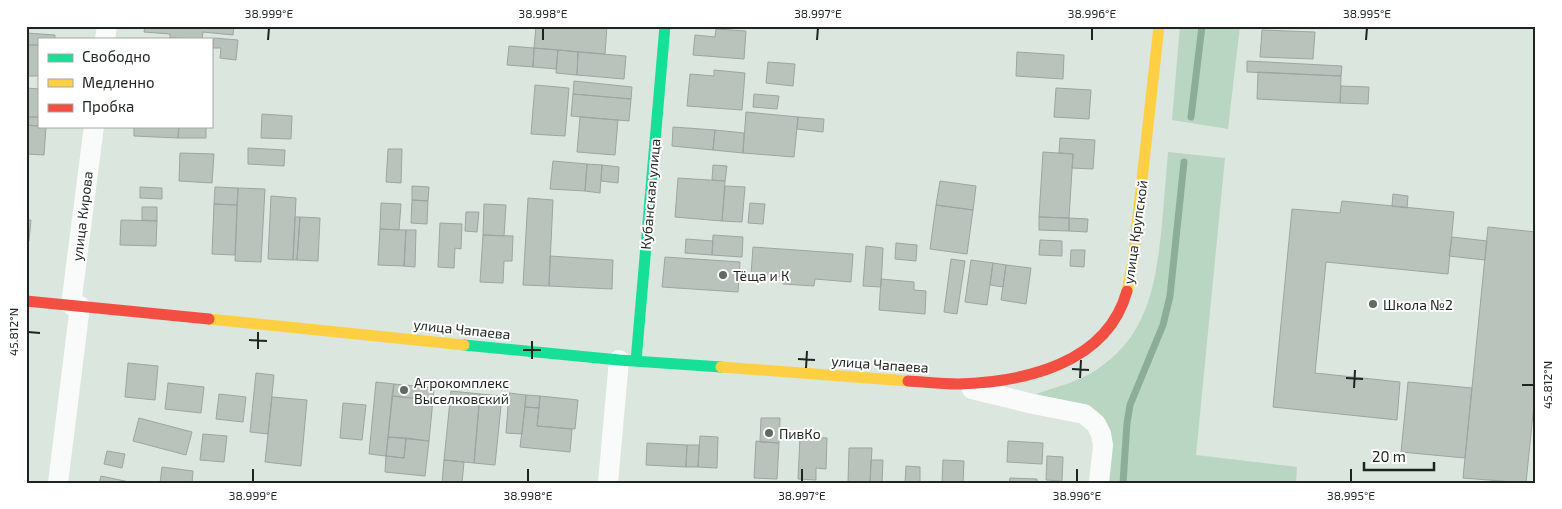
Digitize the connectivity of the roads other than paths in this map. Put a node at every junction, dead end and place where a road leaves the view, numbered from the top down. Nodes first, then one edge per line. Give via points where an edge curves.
1 (665, 26) edge
2 (1159, 26) edge
3 (94, 128) edge
4 (26, 301) edge
5 (75, 305) junction
6 (627, 360) junction
7 (956, 384) junction
8 (58, 483) edge
9 (608, 483) edge
10 (1099, 483) edge

1 - 6 street, Кубанская улица
2 - 7 street, улица Крупской via 1133,261 1118,316 1098,340 1061,363 1005,380
3 - 5 street, улица Кирова
4 - 5 street, улица Чапаева
5 - 6 street, улица Чапаева
5 - 8 street, улица Кирова
6 - 7 street, улица Чапаева
6 - 9 street, Кубанская улица
7 - 10 street via 1084,414 1096,424 1101,434

